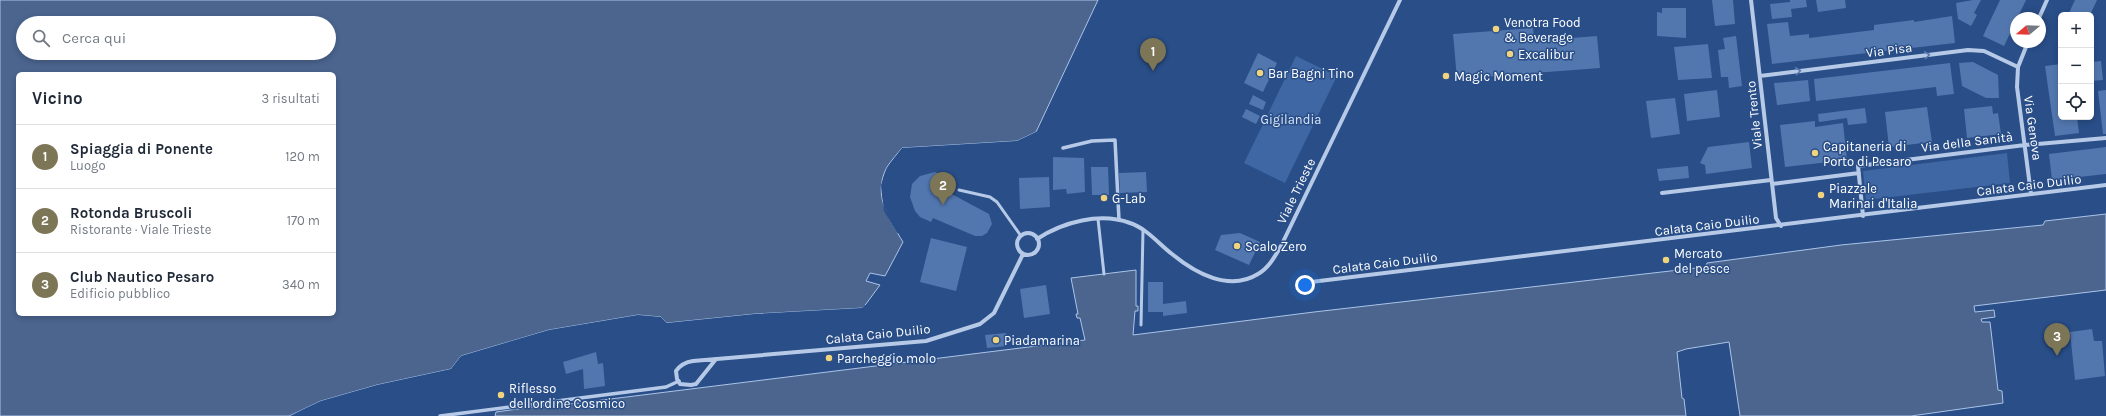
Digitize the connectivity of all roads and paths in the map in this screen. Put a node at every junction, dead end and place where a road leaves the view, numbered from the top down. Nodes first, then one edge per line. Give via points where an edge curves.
1 (1400, 0) edge
2 (1751, 0) edge
3 (2047, 0) edge
4 (2042, 12) edge
5 (2026, 48) edge
6 (2018, 67) junction
7 (1760, 76) junction
8 (2106, 138) edge
9 (2025, 145) junction
10 (1063, 148) dead end
11 (1859, 173) junction
12 (1772, 182) junction
13 (2106, 185) edge
14 (959, 190) dead end
15 (1662, 193) dead end
16 (2031, 194) junction
17 (1863, 216) junction
18 (1098, 219) junction
19 (1119, 220) junction
20 (1781, 226) junction
21 (1143, 230) junction
22 (1021, 236) junction
23 (1036, 239) junction
24 (1023, 254) junction
25 (1104, 274) dead end
26 (1310, 282) dead end
27 (1141, 325) dead end
28 (716, 359) junction
29 (679, 381) junction
30 (440, 416) edge

1 - 21 street, Viale Trieste via 1281,246 1259,274 1233,282 1213,278 1192,269
2 - 7 street, Viale Trento
3 - 4 street
5 - 6 street, Via Genova
7 -> 6 street, Via Pisa via 1968,50 1984,51
6 - 9 street, Via Genova via 2017,87
7 - 12 street, Viale Trento
8 - 9 street, Via della Sanità
9 - 11 street, Via della Sanità via 1858,166
9 - 16 street, Via Genova
10 - 19 street via 1092,141 1115,140
11 - 12 street
11 - 17 street
12 - 15 street
12 - 20 street, Viale Trento via 1776,218
13 - 16 street, Calata Caio Duilio
14 - 22 lane via 990,197 997,202
16 - 17 street, Calata Caio Duilio
17 - 20 street, Calata Caio Duilio
18 - 19 street, Viale Trieste
18 - 23 street, Viale Trieste via 1050,230
18 - 25 lane
19 - 21 street, Viale Trieste via 1132,223
20 - 26 street, Calata Caio Duilio
21 - 27 lane
22 - 23 street via 1031,234
22 - 24 street via 1017,245
23 - 24 street via 1037,250
24 - 28 street, Calata Caio Duilio via 994,313 980,324 926,341
28 - 29 street via 696,384 685,385
28 - 29 street, Calata Caio Duilio via 687,362 680,366 676,371
29 - 30 street via 666,387

